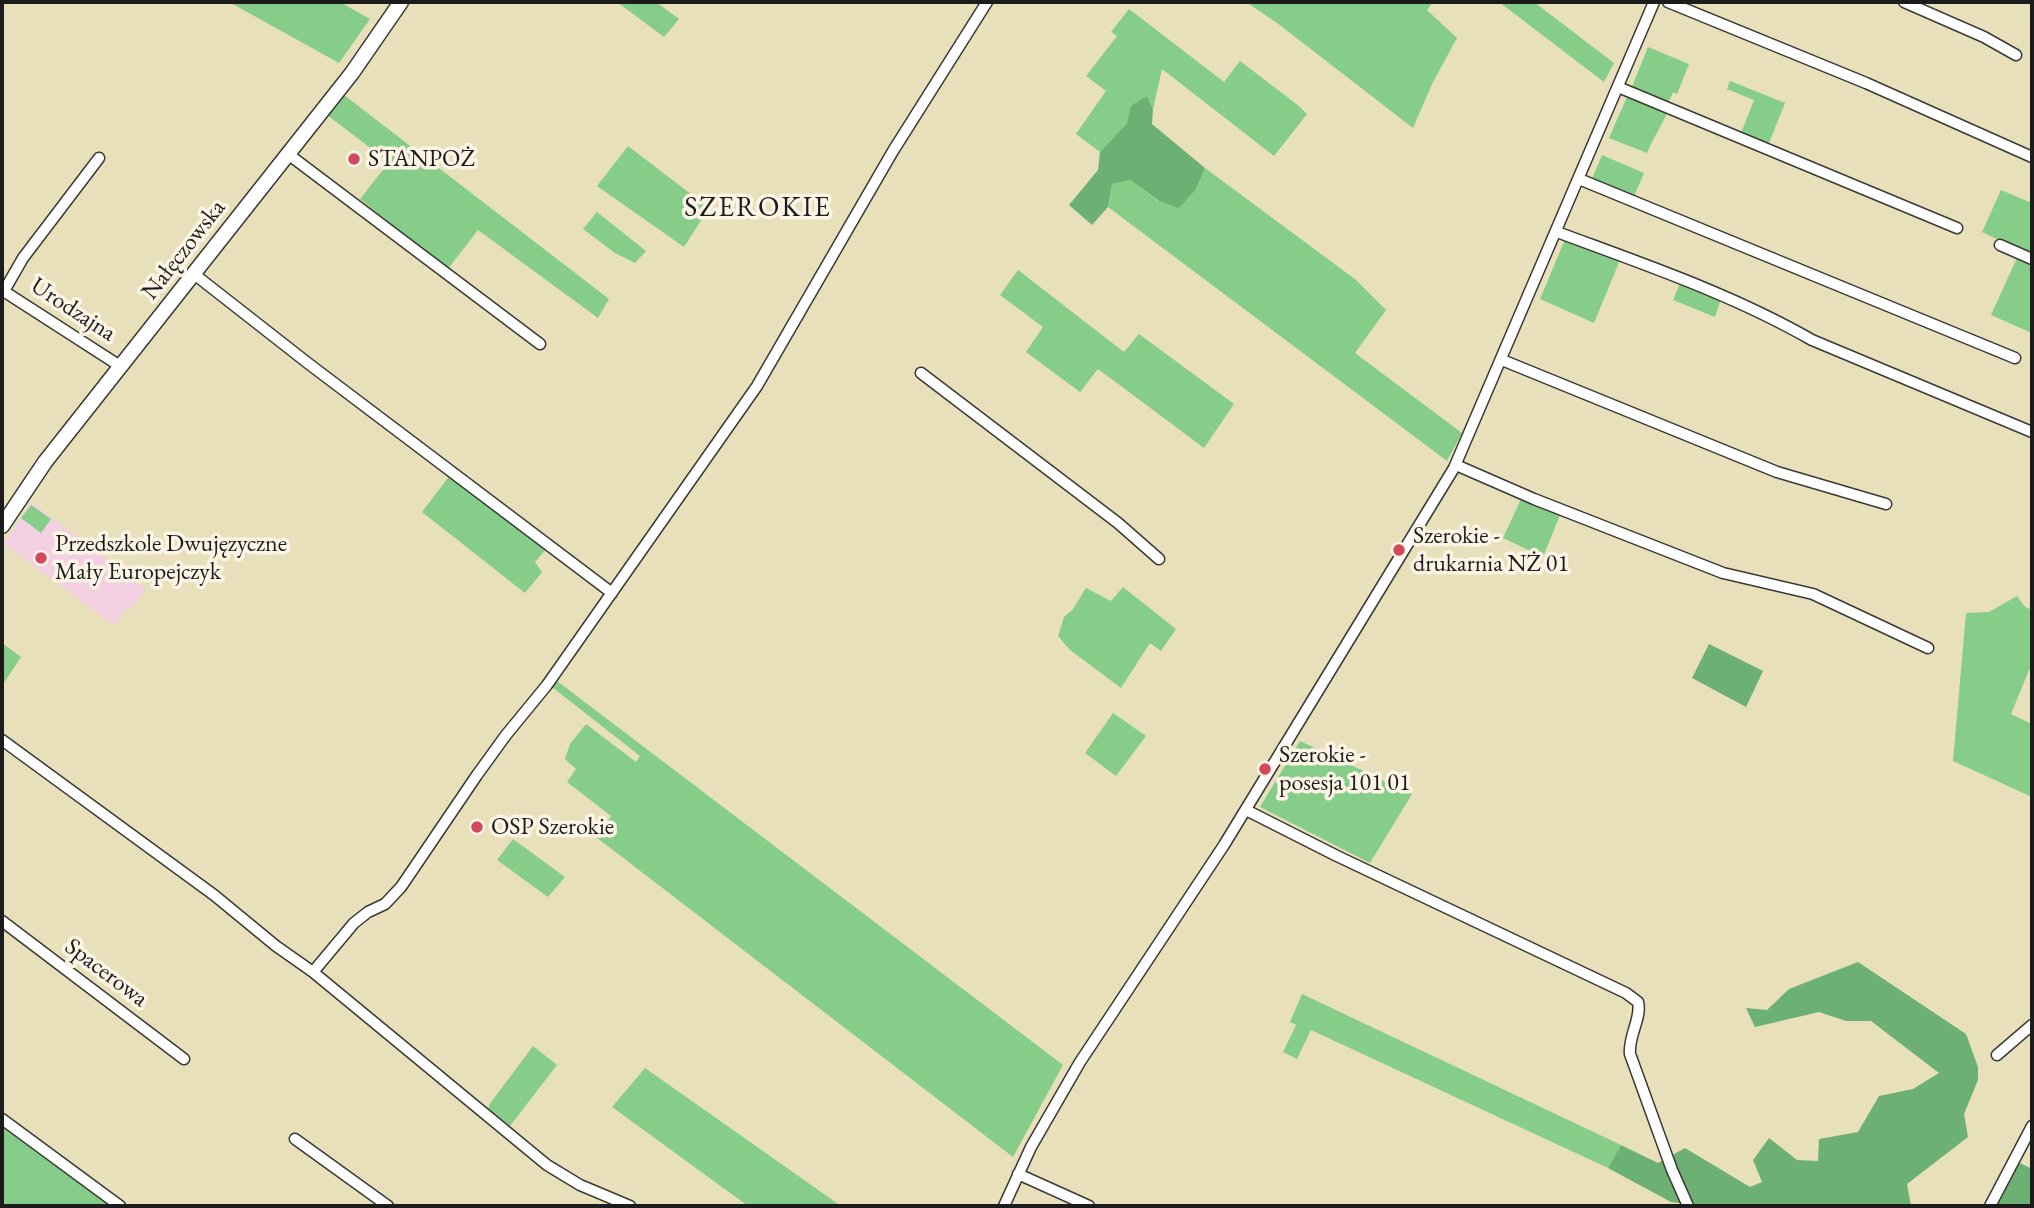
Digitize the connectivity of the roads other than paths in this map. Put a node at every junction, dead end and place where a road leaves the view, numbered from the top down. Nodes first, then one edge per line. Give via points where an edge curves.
1 (401, 2) edge
2 (987, 2) edge
3 (1654, 2) edge
4 (1668, 2) edge
5 (1904, 2) edge
6 (2016, 55) dead end
7 (1618, 87) junction
8 (288, 154) junction
9 (2032, 157) edge
10 (100, 158) dead end
11 (1579, 179) junction
12 (1957, 228) dead end
13 (1557, 232) junction
14 (2000, 245) dead end
15 (2032, 259) edge
16 (194, 274) junction
17 (3, 291) edge
18 (540, 344) dead end
19 (2015, 358) dead end
20 (1502, 360) junction
21 (120, 366) junction
22 (920, 373) dead end
23 (2032, 432) edge
24 (1456, 465) junction
25 (1886, 505) dead end
26 (2, 526) edge
27 (1159, 559) dead end
28 (612, 593) junction
29 (1928, 648) dead end
30 (2, 740) edge
31 (1245, 810) junction
32 (2, 921) edge
33 (313, 972) junction
34 (2032, 1025) edge
35 (1997, 1055) dead end
36 (184, 1059) dead end
37 (2, 1119) edge
38 (2032, 1126) edge
39 (295, 1139) dead end
40 (1018, 1174) junction
41 (120, 1206) edge
42 (388, 1206) edge
43 (630, 1206) edge
44 (1004, 1206) edge
45 (1089, 1206) edge
46 (1688, 1206) edge
47 (1990, 1206) edge

1 - 8 main road, Nałęczowska via 367,54
2 - 28 street via 893,151 757,386
3 - 7 street
4 - 9 street
5 - 6 street
7 - 11 street
7 - 12 street
8 - 16 main road, Nałęczowska
8 - 18 street
10 - 17 street
11 - 13 street
11 - 19 street
13 - 20 street
13 - 23 street via 1690,282 1812,340
14 - 15 street
16 - 21 main road, Nałęczowska
16 - 28 street
17 - 21 street, Urodzajna
20 - 24 street
20 - 25 street via 1777,472
21 - 26 main road, Nałęczowska via 35,474
22 - 27 street
24 - 29 street via 1723,573 1813,594
24 - 31 street
28 - 33 street via 498,745 401,887 385,904 354,923
30 - 33 street
31 - 40 street via 1084,1055
31 - 46 street via 1638,1002 1630,1054
32 - 36 street, Spacerowa
33 - 43 street via 547,1165
34 - 35 street
37 - 41 street
38 - 47 street
39 - 42 street
40 - 44 street
40 - 45 street

